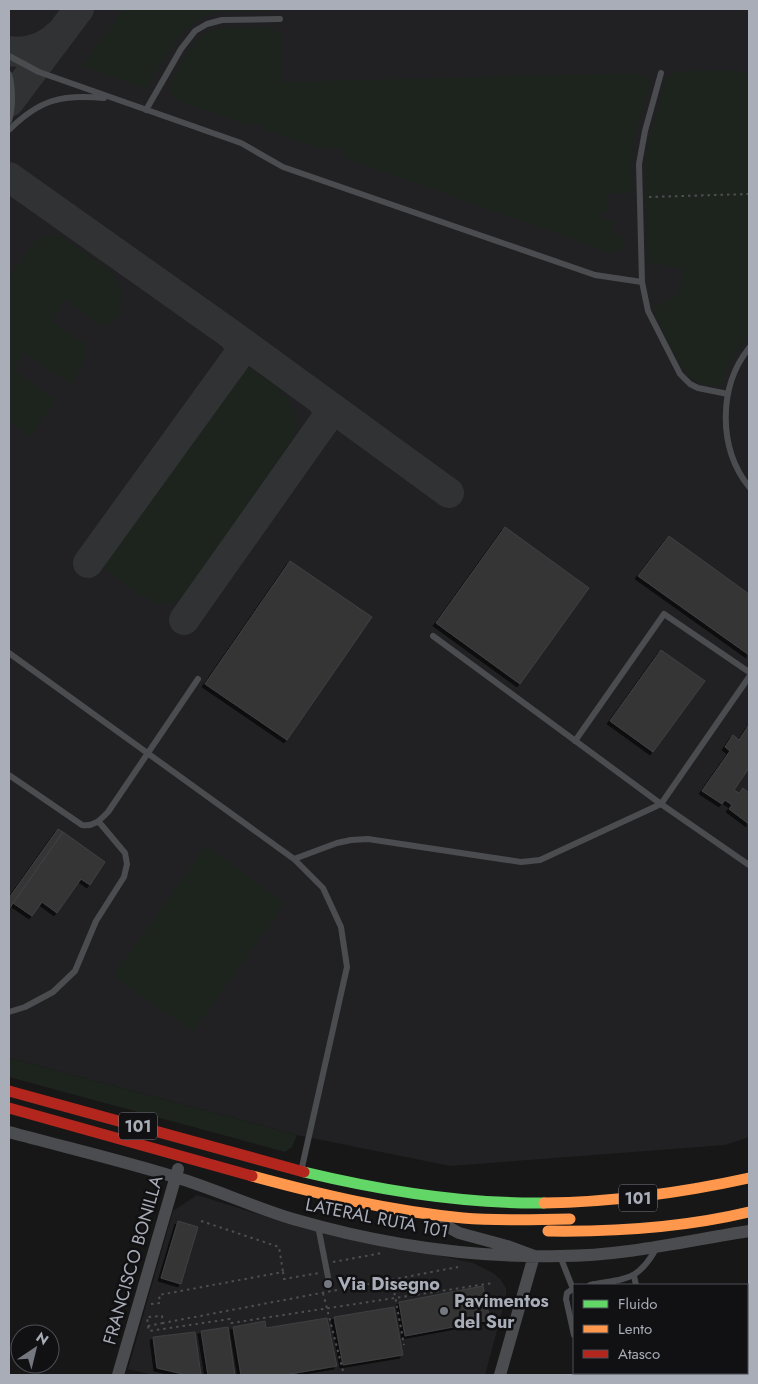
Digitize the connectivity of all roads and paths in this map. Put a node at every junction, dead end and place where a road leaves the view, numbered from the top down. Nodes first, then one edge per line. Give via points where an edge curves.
1 (280, 19) dead end
2 (9, 56) edge
3 (661, 73) dead end
4 (9, 74) edge
5 (115, 99) junction
6 (146, 110) junction
7 (9, 121) edge
8 (9, 130) edge
9 (749, 194) edge
10 (639, 197) junction
11 (642, 282) junction
12 (749, 348) edge
13 (728, 394) junction
14 (749, 487) edge
15 (433, 636) dead end
16 (9, 653) edge
17 (749, 672) edge
18 (749, 676) edge
19 (198, 679) dead end
20 (576, 741) junction
21 (148, 752) junction
22 (9, 775) edge
23 (661, 804) junction
24 (99, 822) junction
25 (294, 859) junction
26 (749, 865) edge
27 (9, 1012) edge
28 (9, 1091) edge
29 (9, 1108) edge
30 (9, 1132) edge
31 (182, 1155) junction
32 (301, 1170) junction
33 (176, 1177) junction
34 (749, 1178) edge
35 (545, 1191) dead end
36 (483, 1201) junction
37 (416, 1212) junction
38 (749, 1212) edge
39 (584, 1219) dead end
40 (201, 1222) dead end
41 (439, 1222) junction
42 (318, 1226) junction
43 (749, 1231) edge
44 (657, 1247) junction
45 (387, 1252) dead end
46 (534, 1256) junction
47 (560, 1256) junction
48 (333, 1266) dead end
49 (458, 1267) dead end
50 (283, 1272) junction
51 (318, 1273) dead end
52 (634, 1276) junction
53 (328, 1277) dead end
54 (392, 1280) junction
55 (493, 1282) dead end
56 (595, 1284) edge
57 (636, 1284) edge
58 (573, 1287) edge
59 (573, 1290) edge
60 (323, 1293) junction
61 (395, 1297) junction
62 (150, 1304) dead end
63 (327, 1309) junction
64 (572, 1318) edge
65 (163, 1323) junction
66 (148, 1326) junction
67 (404, 1345) dead end
68 (118, 1375) edge
69 (344, 1375) edge
70 (500, 1375) edge

1 - 6 lane via 222,20 195,31
2 - 5 lane via 39,72
3 - 10 lane via 639,164
4 - 7 lane
5 - 6 lane
5 - 8 lane via 72,97 47,102 29,112
6 - 11 lane via 241,143 292,170 594,275
9 - 10 path
10 - 11 lane
11 - 13 lane via 648,311 680,374 698,388
12 - 13 lane via 734,374
13 - 14 lane via 727,436 733,458
15 - 20 lane
16 - 21 lane
17 - 20 lane via 664,614
18 - 23 lane
19 - 21 lane
20 - 23 lane
21 - 24 lane
21 - 25 lane
22 - 24 lane via 82,825
23 - 25 lane via 540,860 521,862 368,839 337,843
23 - 26 lane
24 - 27 lane via 125,852 124,877 96,921 75,971 54,992
25 - 32 lane via 323,888 341,928 347,967
28 - 32 highway, 101
29 - 31 highway, 101
30 - 33 street, LATERAL RUTA 101
31 - 33 street, FRANCISCO BONILLA
31 - 37 highway, 101 via 315,1193
32 - 36 highway, 101 via 404,1194
33 - 42 street, LATERAL RUTA 101
33 - 68 street, FRANCISCO BONILLA
34 - 36 highway, 101 via 668,1195 585,1204
35 - 36 highway via 502,1194
37 - 39 highway, 101 via 499,1220
37 - 41 highway
38 - 41 highway via 669,1228 614,1232 497,1229
40 - 50 path via 279,1247
41 - 46 street via 459,1233
42 - 46 street, LATERAL RUTA 101 via 436,1249
42 - 53 lane
43 - 44 street, LATERAL RUTA 101
44 - 47 street, LATERAL RUTA 101
44 - 52 lane via 649,1263
45 - 48 path via 332,1262
46 - 47 street, LATERAL RUTA 101
46 - 70 street
47 - 58 lane
49 - 54 path
50 - 51 path via 284,1279
50 - 62 path via 159,1295 160,1302
52 - 56 lane
52 - 57 lane
54 - 60 path
54 - 61 path
55 - 61 path
59 - 64 lane via 566,1299
60 - 63 path
60 - 65 path
61 - 63 path
61 - 67 path
63 - 66 path via 149,1331
63 - 69 path
65 - 66 path
65 - 66 path via 162,1316 147,1317

